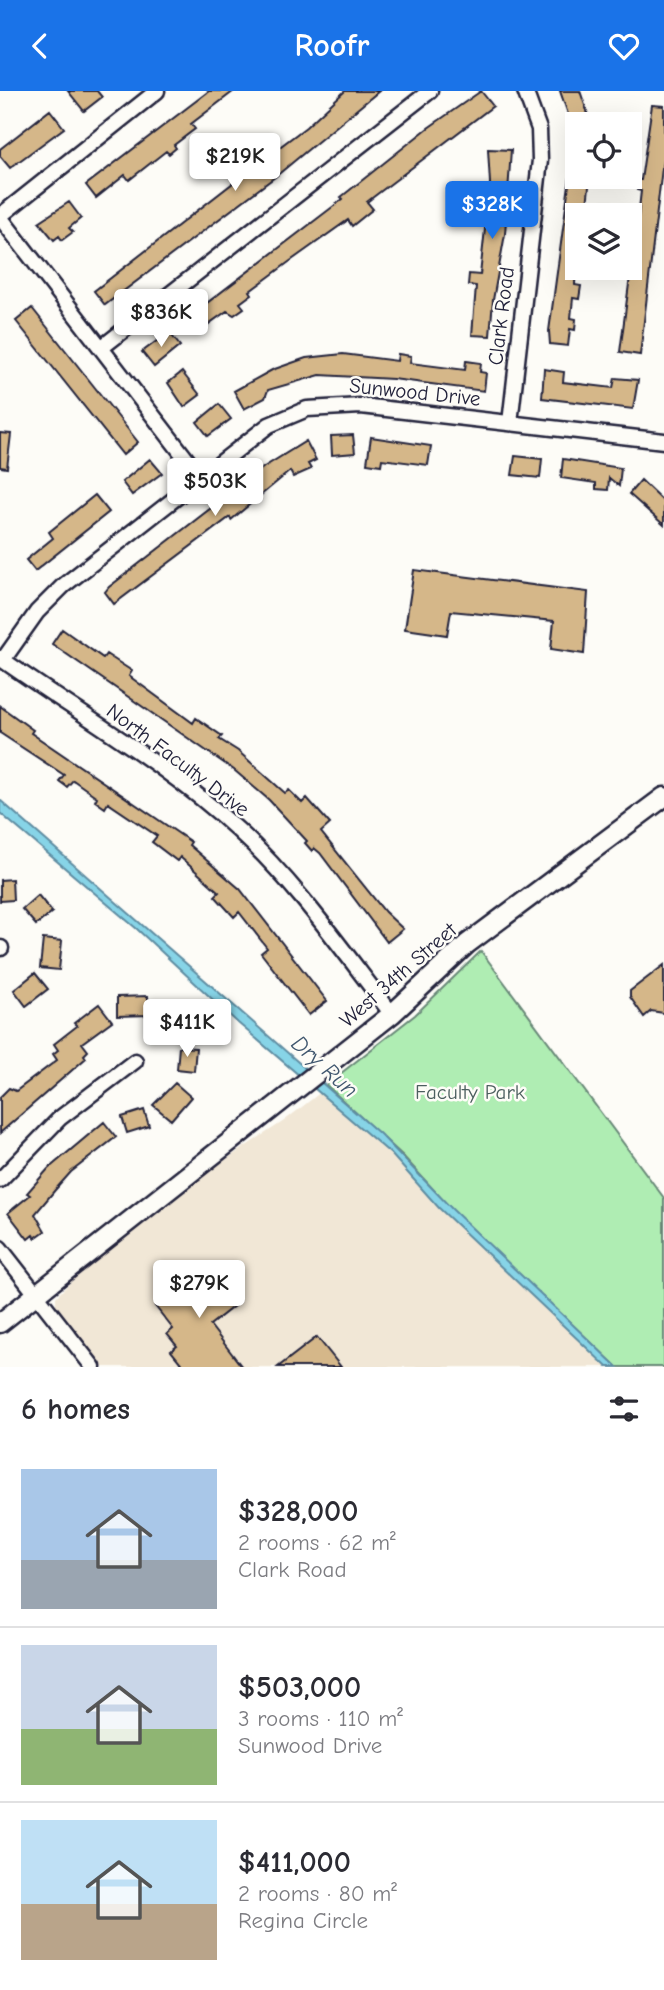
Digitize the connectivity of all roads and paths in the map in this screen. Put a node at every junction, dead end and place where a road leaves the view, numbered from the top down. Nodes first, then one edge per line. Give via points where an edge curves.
1 (430, 91) edge
2 (525, 91) edge
3 (148, 94) edge
4 (0, 216) edge
5 (100, 348) junction
6 (510, 423) junction
7 (664, 441) edge
8 (201, 478) junction
9 (1, 659) edge
10 (664, 797) edge
11 (392, 1014) junction
12 (135, 1061) dead end
13 (0, 1180) edge
14 (0, 1248) edge
15 (37, 1294) junction
16 (0, 1323) edge
17 (93, 1367) edge

1 - 5 street
2 - 6 street, Clark Road via 538,129 540,160
3 - 4 street
4 - 5 street
5 - 8 street
6 - 7 street, Sunwood Drive
6 - 8 street, Sunwood Drive via 360,405 325,406 296,412 269,425
8 - 9 street, Sunwood Drive via 55,593
9 - 11 street, North Faculty Drive via 189,789 238,829 300,895
10 - 11 street, West 34th Street via 467,944
11 - 15 street, West 34th Street
12 - 13 street via 60,1118
14 - 15 street
15 - 16 street, West 34th Street
15 - 17 street

